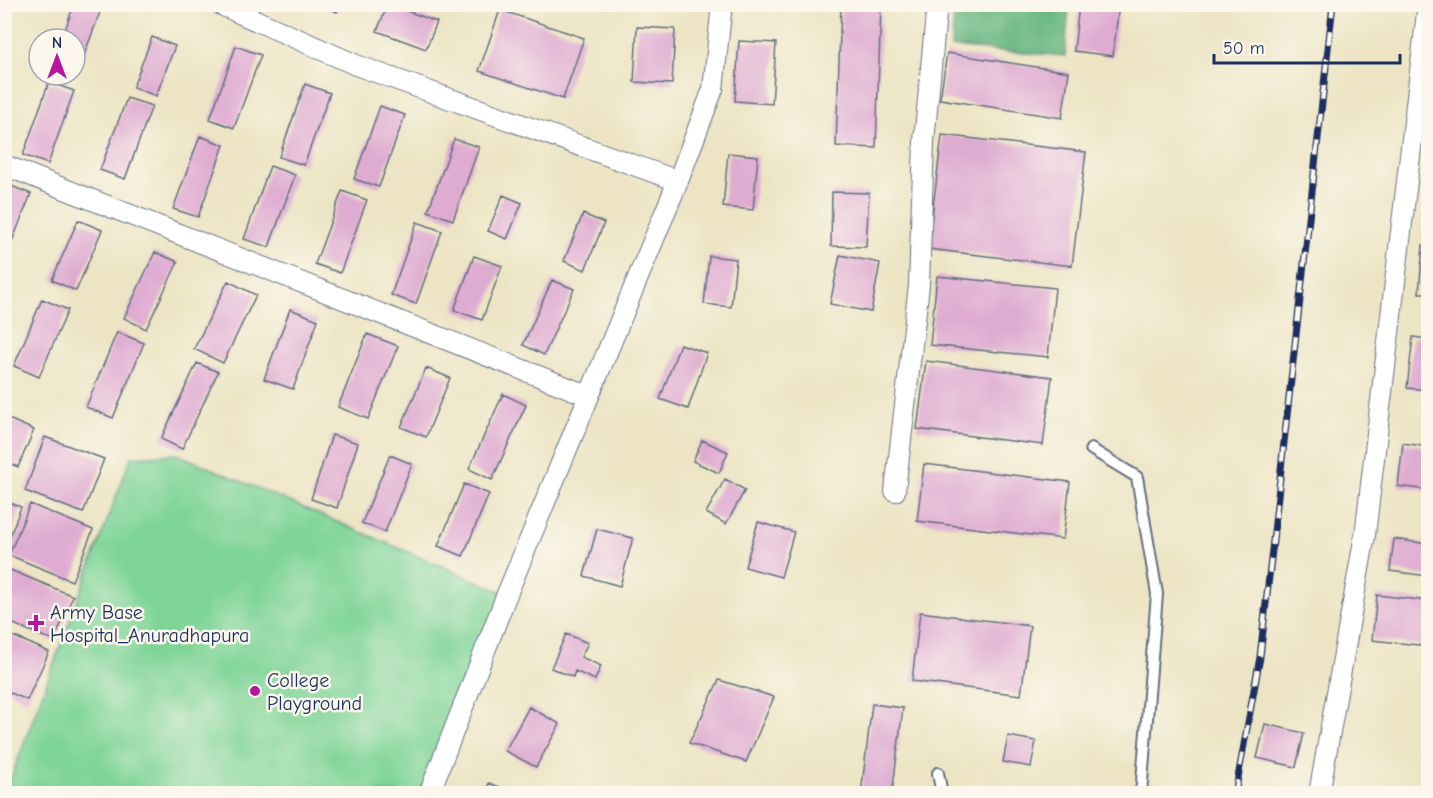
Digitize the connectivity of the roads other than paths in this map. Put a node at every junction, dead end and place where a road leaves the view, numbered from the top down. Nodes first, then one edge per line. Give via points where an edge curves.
1 (219, 4) edge
2 (722, 4) edge
3 (937, 4) edge
4 (1428, 4) edge
5 (4, 165) edge
6 (678, 181) junction
7 (589, 396) junction
8 (1091, 449) dead end
9 (895, 491) dead end
10 (938, 772) dead end
11 (429, 794) edge
12 (942, 794) edge
13 (1141, 794) edge
14 (1319, 794) edge

1 - 6 street via 356,65
2 - 6 street via 713,89
3 - 9 street via 924,141 919,285
4 - 14 street via 1365,534
5 - 7 street
6 - 7 street
7 - 11 street
8 - 13 lane via 1137,477 1157,594
10 - 12 lane

